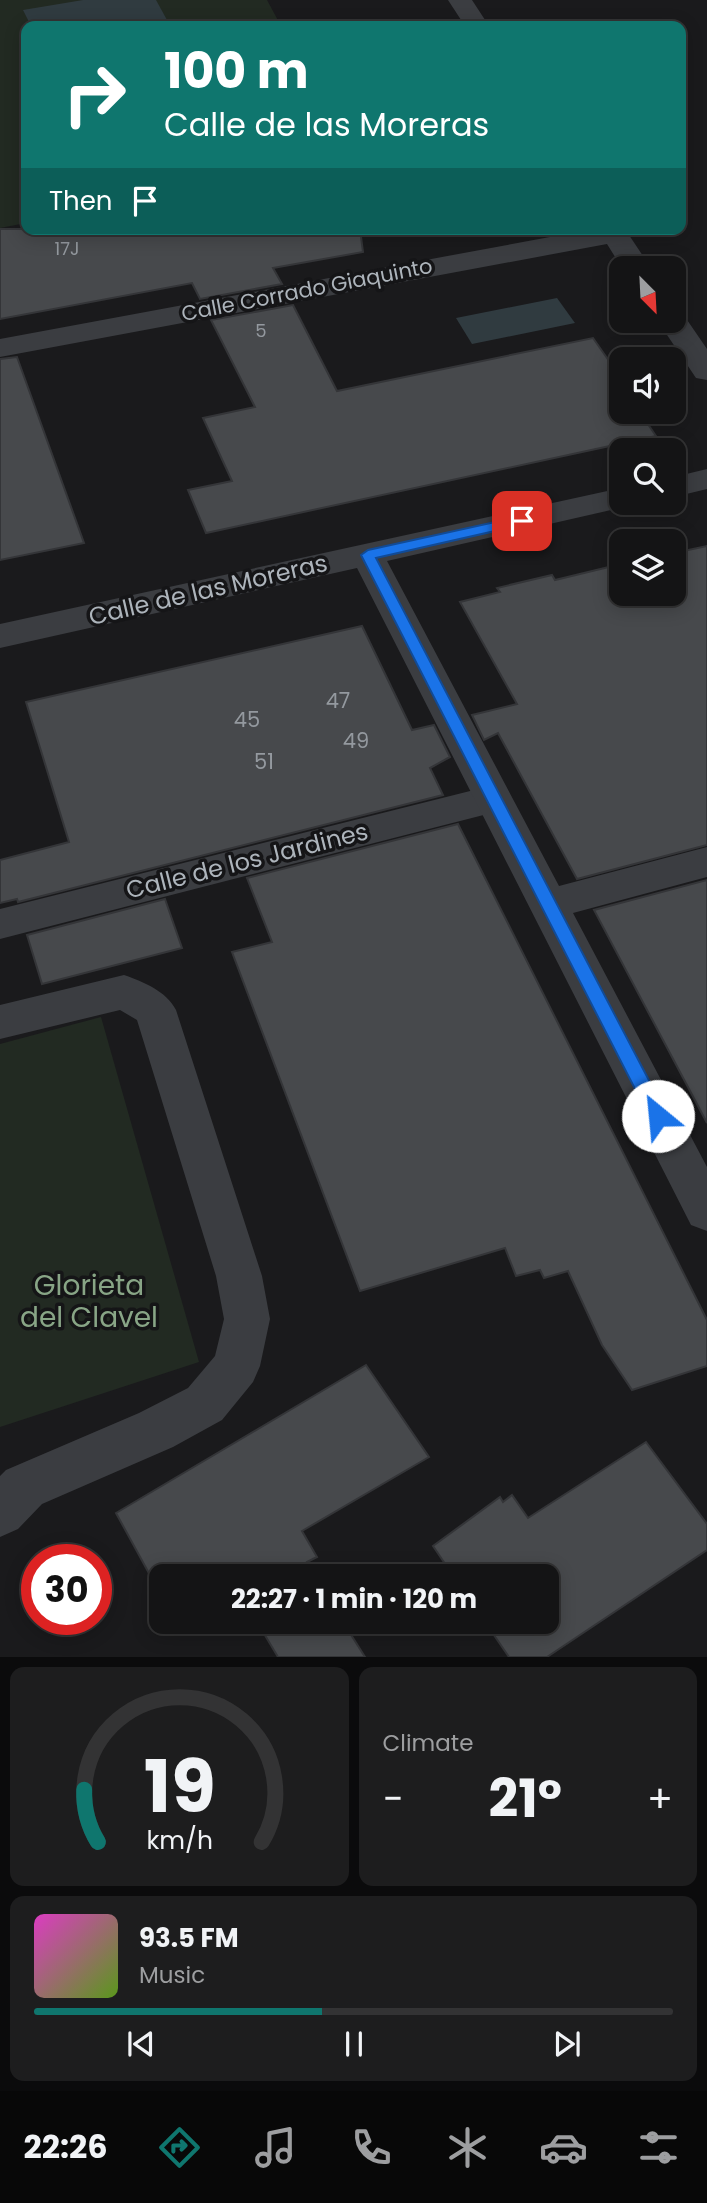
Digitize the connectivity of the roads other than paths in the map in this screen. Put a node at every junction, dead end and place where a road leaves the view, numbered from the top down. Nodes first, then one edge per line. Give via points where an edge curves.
1 (460, 0) edge
2 (474, 21) edge
3 (591, 235) edge
4 (615, 235) edge
5 (629, 256) edge
6 (681, 333) edge
7 (0, 348) edge
8 (707, 371) edge
9 (707, 480) edge
10 (686, 484) edge
11 (609, 501) edge
12 (368, 555) junction
13 (0, 636) edge
14 (494, 799) junction
15 (707, 862) edge
16 (548, 904) junction
17 (0, 924) edge
18 (0, 1023) edge
19 (707, 1211) edge
20 (0, 1512) edge

1 - 2 street
3 - 7 street, Calle Corrado Giaquinto
4 - 5 street
6 - 8 street
9 - 10 street
11 - 12 street, Calle de las Moreras
12 - 13 street, Calle de las Moreras
12 - 14 street
14 - 16 street
14 - 17 street, Calle de los Jardines
15 - 16 street
16 - 19 street
18 - 20 street via 124,992 155,1010 239,1276 247,1319 236,1366 205,1404 24,1487

